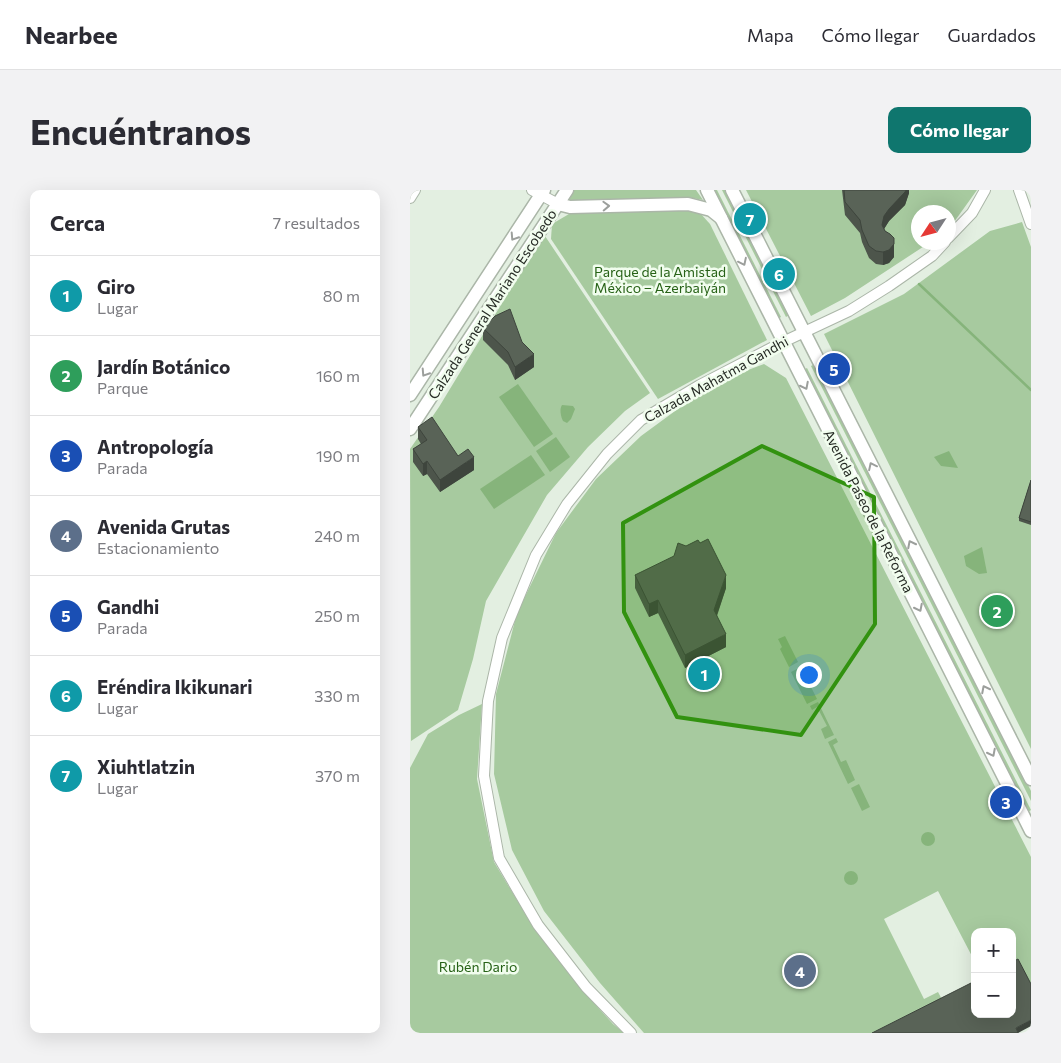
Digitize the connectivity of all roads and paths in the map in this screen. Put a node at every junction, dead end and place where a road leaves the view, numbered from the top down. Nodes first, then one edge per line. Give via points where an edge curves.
1 (415, 190) edge
2 (567, 190) edge
3 (707, 190) edge
4 (732, 190) edge
5 (985, 190) edge
6 (1019, 190) edge
7 (539, 192) edge
8 (410, 198) edge
9 (558, 204) junction
10 (528, 214) junction
11 (722, 218) junction
12 (1029, 219) edge
13 (956, 230) edge
14 (938, 250) edge
15 (522, 257) junction
16 (804, 331) junction
17 (783, 342) junction
18 (410, 396) edge
19 (416, 413) edge
20 (410, 430) edge
21 (1031, 779) edge
22 (1031, 831) edge
23 (631, 1033) edge

1 - 8 street
2 - 9 main road, Calzada General Mariano Escobedo
3 - 11 main road, Avenida Paseo de la Reforma
4 - 16 main road, Avenida Paseo de la Reforma
5 - 13 street via 972,213
6 - 12 street
7 - 9 street
7 - 10 main road, Calzada General Mariano Escobedo
9 -> 11 main road via 570,207 688,204 711,210
9 - 15 main road, Calzada General Mariano Escobedo
10 - 15 main road via 532,224 520,252
10 -> 18 main road, Calzada General Mariano Escobedo
11 -> 17 main road, Avenida Paseo de la Reforma
14 - 16 street, Calzada Mahatma Gandhi via 849,311
15 - 19 main road, Calzada General Mariano Escobedo
16 - 17 street, Calzada Mahatma Gandhi
21 -> 16 main road, Avenida Paseo de la Reforma
17 -> 22 main road, Avenida Paseo de la Reforma
17 - 23 street, Calzada Mahatma Gandhi via 641,420 606,454 567,504 536,555 502,638 488,701 484,776 500,858 538,925 586,987
19 - 20 main road, Calzada General Mariano Escobedo

